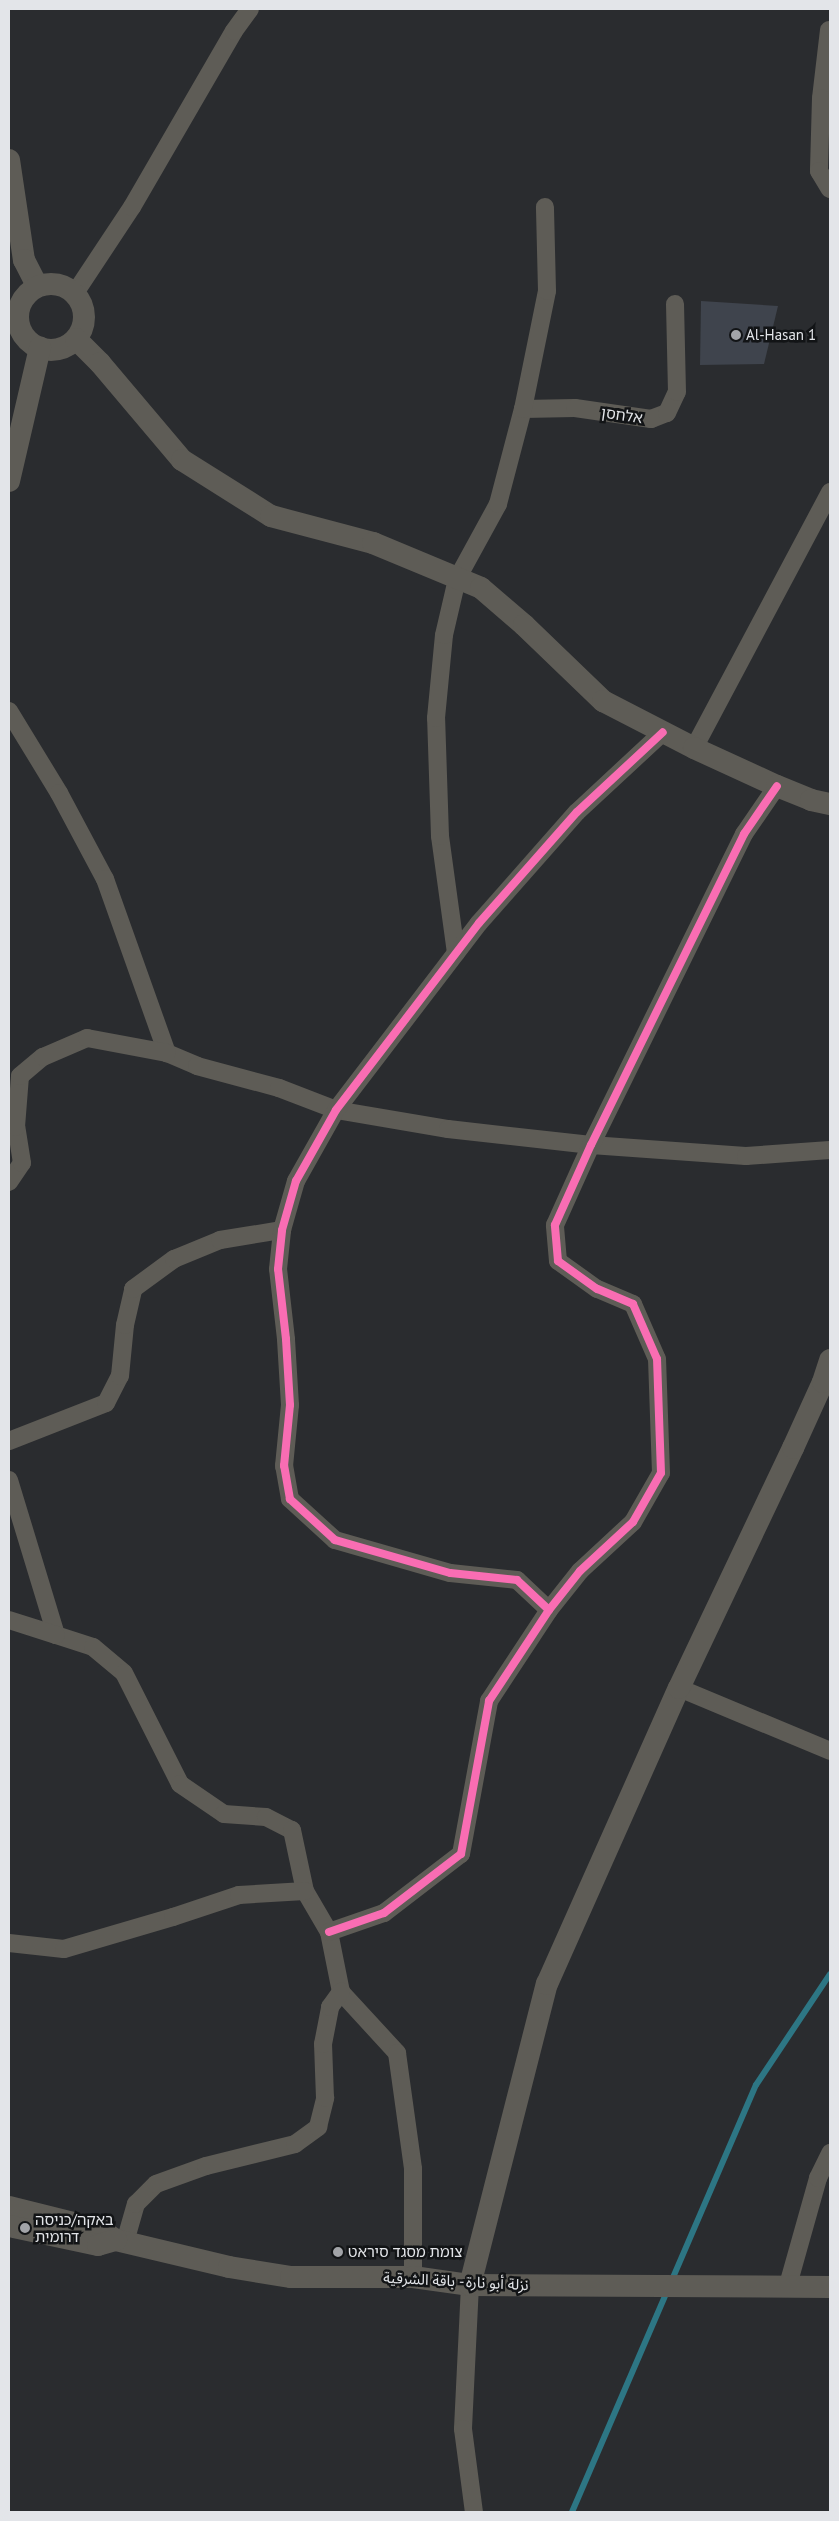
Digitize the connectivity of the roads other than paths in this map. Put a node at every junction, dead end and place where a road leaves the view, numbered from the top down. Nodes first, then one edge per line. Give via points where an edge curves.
1 (250, 9) edge
2 (829, 30) dead end
3 (9, 160) edge
4 (830, 189) edge
5 (545, 207) dead end
6 (37, 286) junction
7 (75, 293) junction
8 (674, 304) dead end
9 (76, 339) junction
10 (40, 348) junction
11 (523, 409) junction
12 (9, 481) edge
13 (830, 492) edge
14 (457, 579) junction
15 (9, 711) edge
16 (663, 732) junction
17 (694, 748) junction
18 (777, 786) junction
19 (830, 804) edge
20 (456, 953) junction
21 (167, 1053) junction
22 (336, 1110) junction
23 (591, 1145) junction
24 (830, 1150) edge
25 (9, 1182) edge
26 (282, 1230) junction
27 (830, 1360) edge
28 (827, 1383) edge
29 (9, 1441) edge
30 (9, 1480) edge
31 (549, 1610) junction
32 (9, 1620) edge
33 (56, 1635) junction
34 (679, 1688) junction
35 (830, 1751) edge
36 (305, 1891) junction
37 (328, 1932) junction
38 (9, 1943) edge
39 (341, 1992) junction
40 (830, 2153) edge
41 (9, 2207) edge
42 (9, 2226) edge
43 (121, 2241) junction
44 (413, 2277) junction
45 (470, 2285) junction
46 (788, 2285) junction
47 (830, 2287) edge
48 (474, 2512) edge

1 - 7 street via 234,31 132,208
2 - 4 street via 821,98 820,171
3 - 6 street via 24,260
5 - 11 street via 547,291
6 - 7 street via 59,284
6 - 10 street via 21,302 18,324 30,343
7 - 9 street via 83,305 85,316 84,326
8 - 11 street, אלחסן via 677,392 668,413 651,419 575,408
9 - 10 street via 62,349
9 - 14 street via 182,460 271,516 373,543
10 - 12 street
11 - 14 street via 498,504
13 - 17 street
14 - 16 street via 481,588 604,702
14 - 20 street via 444,635 436,718 440,836
15 - 21 street via 59,793 105,879
16 - 17 street
16 - 20 street via 577,812
17 - 18 street
18 - 19 street
18 - 23 street via 744,834
20 - 22 street
21 - 22 street via 198,1066 279,1088
21 - 25 street via 87,1038 43,1057 20,1076 16,1127 22,1163
22 - 23 street via 448,1129
22 - 26 street via 296,1181
23 - 24 street via 746,1156
23 - 31 street via 555,1225 558,1261 597,1289 634,1304 657,1359 661,1473 634,1522 580,1571
26 - 29 street via 220,1240 174,1259 134,1289 125,1325 120,1376 106,1403
26 - 31 street via 278,1269 289,1396 284,1466 290,1499 335,1540 450,1573 517,1580
27 - 28 street
28 - 34 street
30 - 33 street
31 - 37 street via 489,1701 461,1854 384,1913
32 - 33 street
33 - 36 street via 93,1647 124,1673 180,1784 224,1814 266,1817 292,1830
34 - 35 street
34 - 45 street via 547,1984
36 - 37 street
36 - 38 street via 238,1895 64,1949
37 - 39 street
39 - 43 street via 330,2007 323,2044 325,2098 318,2127 295,2144 206,2166 156,2184 136,2204
39 - 44 street via 397,2053 414,2169
40 - 46 street via 818,2178
41 - 43 street, نزلة أبو نارة - باقة الشرقية via 101,2230
42 - 43 street, نزلة أبو نارة - باقة الشرقية via 98,2245
43 - 44 street, نزلة أبو نارة - باقة الشرقية via 229,2267 291,2277
44 - 45 street, نزلة أبو نارة - باقة الشرقية
45 - 46 street, نزلة أبو نارة - باقة الشرقية
45 - 48 street via 463,2429
46 - 47 street, نزلة أبو نارة - باقة الشرقية

